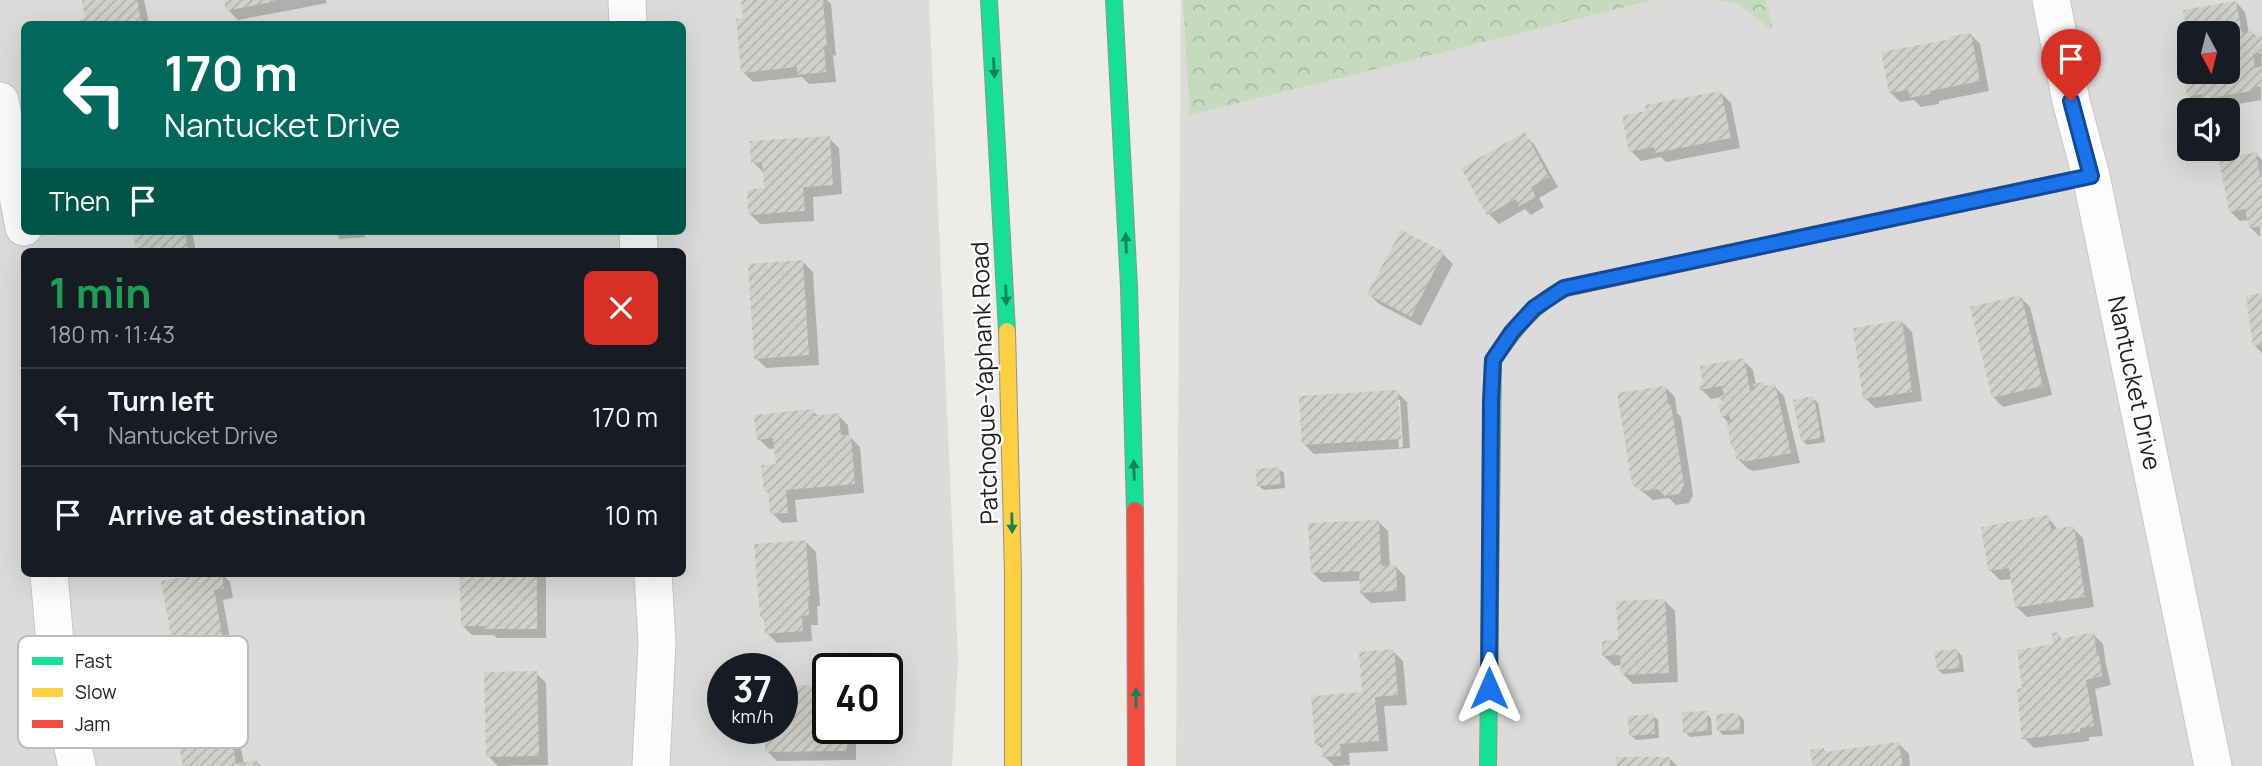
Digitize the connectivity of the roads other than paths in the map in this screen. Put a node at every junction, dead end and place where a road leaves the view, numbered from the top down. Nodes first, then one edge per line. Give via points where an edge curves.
1 (627, 0) edge
2 (989, 0) edge
3 (1114, 0) edge
4 (2051, 0) edge
5 (628, 21) edge
6 (0, 101) edge
7 (2091, 176) junction
8 (21, 209) edge
9 (49, 577) edge
10 (653, 577) edge
11 (54, 636) edge
12 (73, 748) edge
13 (77, 766) edge
14 (651, 766) edge
15 (1013, 766) edge
16 (1136, 766) edge
17 (1488, 766) edge
18 (2213, 766) edge

1 - 5 street
2 -> 15 main road, Patchogue-Yaphank Road via 1010,435
16 -> 3 main road via 1135,515
4 - 7 street, Nantucket Drive
6 - 8 street
7 - 17 main road via 1564,288 1534,308 1493,360
7 - 18 street, Nantucket Drive
9 - 11 street
10 - 14 street via 657,642
12 - 13 street

